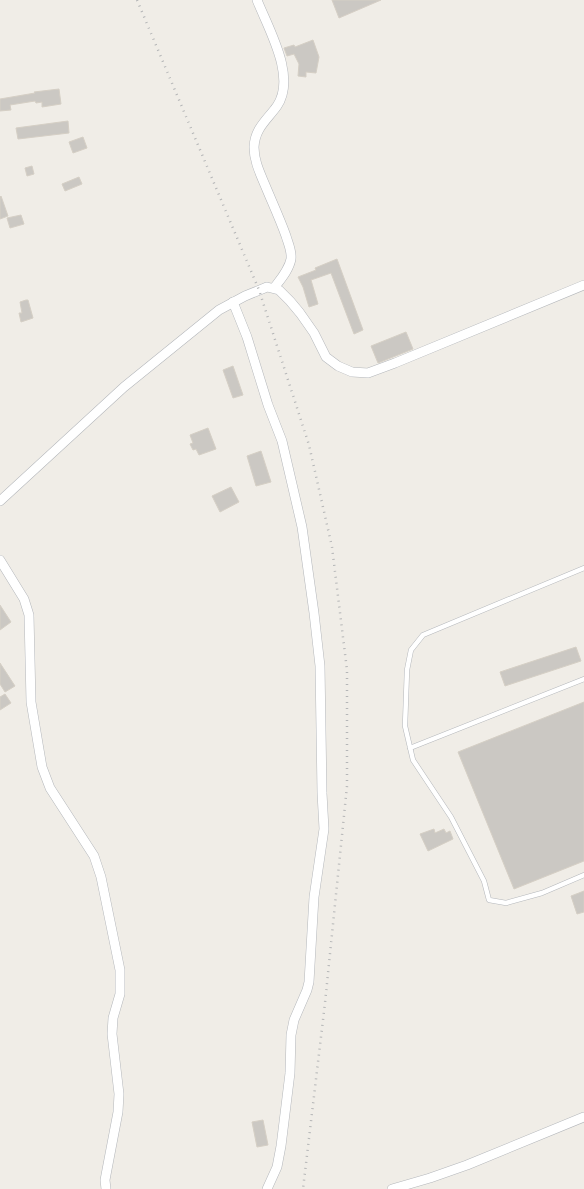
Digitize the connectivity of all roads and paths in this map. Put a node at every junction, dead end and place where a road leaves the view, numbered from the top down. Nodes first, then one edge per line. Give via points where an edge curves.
1 (257, 0) edge
2 (584, 285) edge
3 (274, 288) junction
4 (233, 302) junction
5 (0, 501) edge
6 (0, 560) edge
7 (584, 568) edge
8 (584, 679) edge
9 (410, 748) junction
10 (584, 876) edge
11 (584, 1117) edge
12 (106, 1189) edge
13 (267, 1189) edge
14 (392, 1189) edge

1 - 3 street via 281,58 284,80 283,94 277,106 262,123 254,148 256,162 290,248 291,260
2 - 3 street via 368,373 352,372 326,357 300,313 280,290
3 - 4 street via 267,287
4 - 5 street via 219,310 124,387
4 - 13 street via 282,441 306,558 320,666 324,829 314,897 309,982 308,990 294,1020 281,1146
6 - 12 street via 24,599 29,615 31,702 42,767 50,788 94,856 102,877 120,970 120,994 113,1018 112,1034 119,1094 118,1112 105,1180
7 - 9 lane via 422,635 411,650 407,670 405,726
8 - 9 lane
9 - 10 lane via 413,760 451,817 484,881 489,900 506,903 542,893
11 - 14 street via 467,1165

